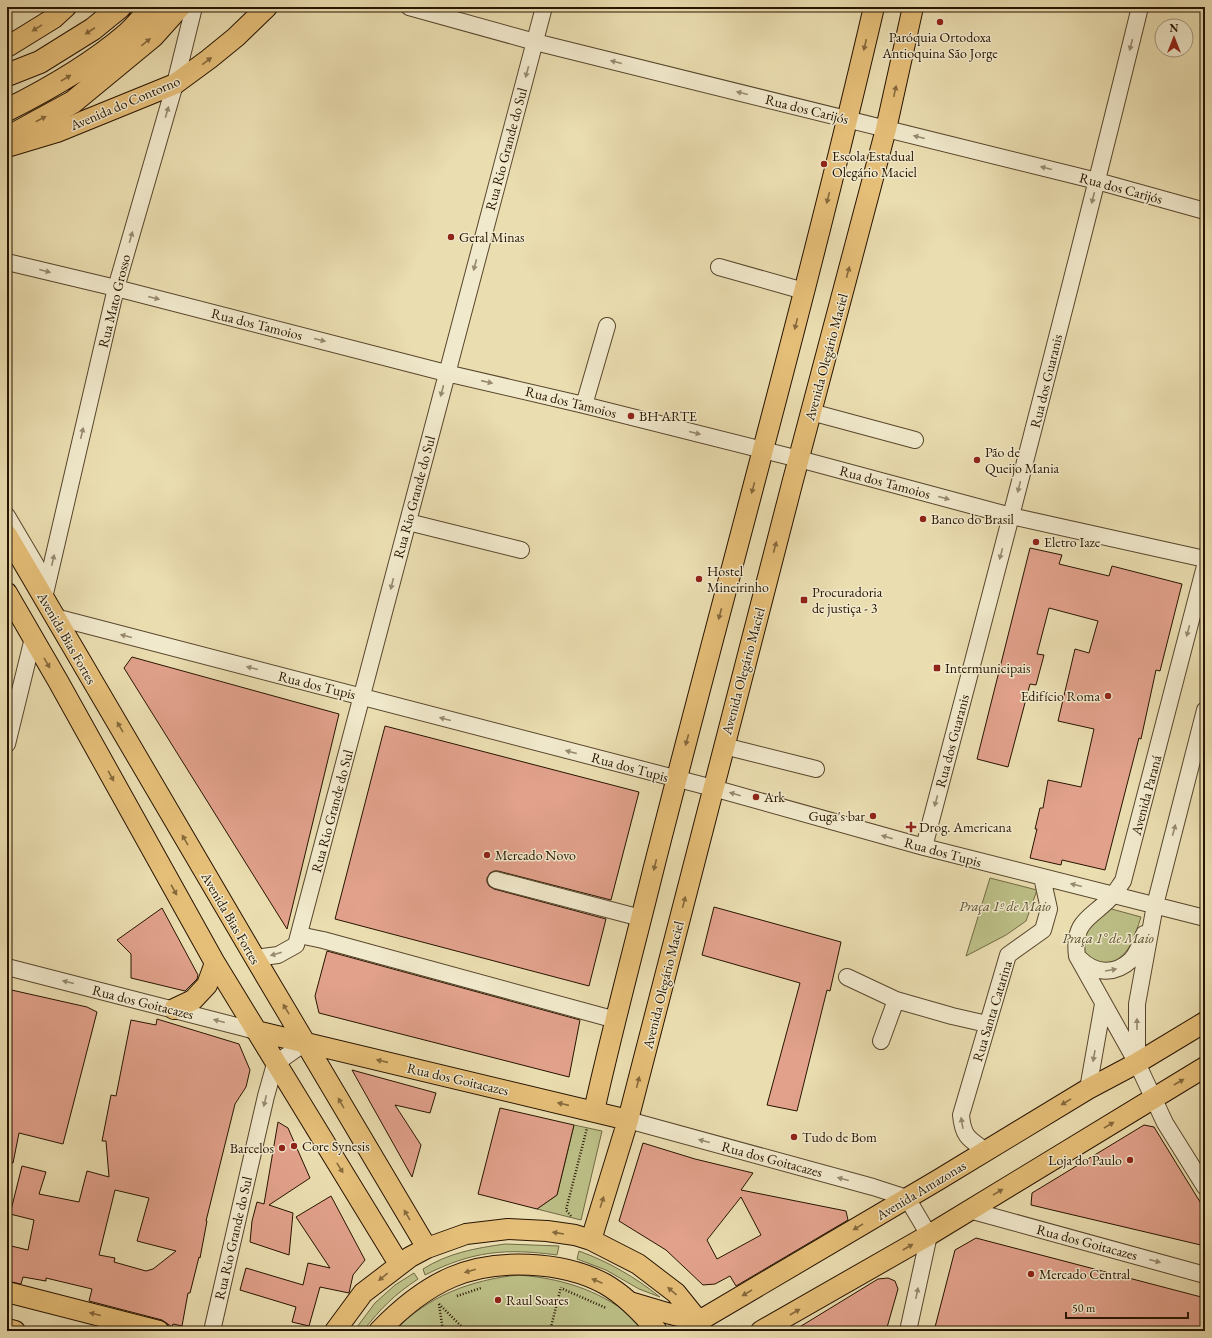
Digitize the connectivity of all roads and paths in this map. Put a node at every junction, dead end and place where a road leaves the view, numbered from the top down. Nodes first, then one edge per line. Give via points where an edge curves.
1 (66, 7) edge
2 (120, 7) edge
3 (152, 7) edge
4 (179, 7) edge
5 (194, 7) edge
6 (267, 7) edge
7 (409, 7) edge
8 (544, 7) edge
9 (874, 7) edge
10 (913, 7) edge
11 (1140, 7) edge
12 (535, 42) junction
13 (7, 47) edge
14 (7, 75) edge
15 (175, 84) junction
16 (7, 110) edge
17 (848, 120) junction
18 (886, 129) junction
19 (7, 138) edge
20 (7, 147) edge
21 (1097, 180) junction
22 (1205, 211) edge
23 (7, 262) edge
24 (719, 266) dead end
25 (116, 288) junction
26 (804, 290) junction
27 (607, 326) dead end
28 (446, 373) junction
29 (584, 405) junction
30 (811, 412) junction
31 (915, 440) dead end
32 (763, 450) junction
33 (799, 459) junction
34 (7, 516) edge
35 (1011, 516) junction
36 (408, 522) junction
37 (7, 535) edge
38 (521, 550) dead end
39 (1205, 559) edge
40 (1205, 566) edge
41 (41, 592) junction
42 (9, 600) edge
43 (55, 617) junction
44 (33, 638) junction
45 (362, 697) junction
46 (1205, 710) edge
47 (7, 744) edge
48 (724, 746) junction
49 (816, 769) dead end
50 (677, 779) junction
51 (713, 788) junction
52 (924, 847) junction
53 (1042, 877) junction
54 (496, 880) dead end
55 (1114, 894) junction
56 (1155, 905) junction
57 (642, 918) junction
58 (1205, 918) edge
59 (299, 935) junction
60 (1077, 956) junction
61 (254, 958) junction
62 (215, 963) junction
63 (7, 967) edge
64 (847, 977) dead end
65 (896, 1000) junction
66 (1103, 1004) junction
67 (174, 1009) junction
68 (616, 1020) junction
69 (1205, 1022) edge
70 (987, 1024) junction
71 (256, 1030) junction
72 (881, 1041) dead end
73 (306, 1042) junction
74 (1137, 1063) junction
75 (276, 1064) junction
76 (1205, 1067) edge
77 (1088, 1089) junction
78 (1154, 1097) junction
79 (593, 1111) junction
80 (628, 1120) junction
81 (986, 1151) junction
82 (1205, 1173) edge
83 (1205, 1186) edge
84 (907, 1198) junction
85 (969, 1210) junction
86 (574, 1219) dead end
87 (929, 1235) junction
88 (591, 1240) junction
89 (427, 1248) junction
90 (399, 1264) junction
91 (1205, 1274) edge
92 (563, 1281) dead end
93 (488, 1287) dead end
94 (554, 1287) dead end
95 (561, 1288) junction
96 (7, 1292) edge
97 (455, 1297) dead end
98 (444, 1301) dead end
99 (630, 1302) junction
100 (439, 1304) junction
101 (433, 1307) dead end
102 (609, 1309) dead end
103 (702, 1326) edge
104 (7, 1329) edge
105 (15, 1331) edge
106 (160, 1331) edge
107 (212, 1331) edge
108 (335, 1331) edge
109 (379, 1331) edge
110 (443, 1331) edge
111 (466, 1331) edge
112 (550, 1331) edge
113 (657, 1331) edge
114 (761, 1331) edge
115 (908, 1331) edge

1 -> 13 main road via 54,18
2 -> 14 highway via 93,30 40,62
16 -> 3 highway via 84,66 128,33
19 -> 4 highway via 73,102 153,36
5 - 15 street, Rua Mato Grosso
15 -> 6 main road, Avenida do Contorno via 220,50
7 - 12 street, Rua dos Carijós
8 - 12 street, Rua Rio Grande do Sul
9 -> 17 main road
18 -> 10 main road, Avenida Olegário Maciel
11 -> 21 street, Rua dos Guaranis
17 -> 12 street, Rua dos Carijós
12 -> 28 street, Rua Rio Grande do Sul
15 - 20 main road, Avenida do Contorno via 57,132
25 -> 15 street, Rua Mato Grosso
17 - 18 street, Rua dos Carijós
17 -> 26 main road
21 -> 18 street, Rua dos Carijós
30 -> 18 main road, Avenida Olegário Maciel
21 - 22 street, Rua dos Carijós
21 -> 35 street, Rua dos Guaranis
23 -> 25 street, Rua dos Tamoios
24 - 26 street
25 -> 28 street, Rua dos Tamoios
41 -> 25 street, Rua Mato Grosso
26 -> 32 main road
27 - 29 street
28 -> 29 street, Rua dos Tamoios
28 -> 36 street, Rua Rio Grande do Sul
29 -> 32 street, Rua dos Tamoios
30 - 31 street
30 - 33 main road, Avenida Olegário Maciel
32 - 33 street, Rua dos Tamoios
32 -> 50 main road
33 -> 35 street, Rua dos Tamoios
48 -> 33 main road, Avenida Olegário Maciel
34 - 41 street, Avenida Bias Fortes via 36,564
35 - 39 street, Rua dos Tamoios
35 -> 52 street, Rua dos Guaranis
36 - 38 street
36 -> 45 street, Rua Rio Grande do Sul
37 - 41 main road, Avenida Bias Fortes
40 -> 55 street, Avenida Paraná via 1123,881
41 - 43 main road, Avenida Bias Fortes
42 - 44 main road, Avenida Bias Fortes
45 -> 43 street, Rua dos Tupis
61 -> 43 main road, Avenida Bias Fortes
44 - 47 street
44 -> 62 main road, Avenida Bias Fortes
50 -> 45 street, Rua dos Tupis
45 - 59 street, Rua Rio Grande do Sul
56 -> 46 street, Avenida Paraná
48 - 49 street
48 - 51 main road, Avenida Olegário Maciel
50 - 51 street, Rua dos Tupis
50 -> 57 main road
52 -> 51 street, Rua dos Tupis
80 -> 51 main road, Avenida Olegário Maciel
52 - 53 street, Rua dos Tupis
55 -> 53 street, Rua dos Tupis
53 - 70 street, Rua Santa Catarina via 1049,909 1043,930 1008,955
54 - 57 street
55 - 56 street, Rua dos Tupis
55 - 60 street, Avenida Paraná via 1083,921 1077,934
56 - 58 street, Rua dos Tupis
60 -> 56 street via 1087,966 1098,970 1109,972 1121,968 1132,959 1140,945
74 -> 56 street, Avenida Paraná via 1137,1004
57 - 68 main road
59 -> 61 street, Rua Rio Grande do Sul via 296,945 278,955
59 - 68 street
60 - 66 street, Avenida Paraná
73 -> 61 main road, Avenida Bias Fortes
62 - 67 main road via 207,985 193,1000
62 - 71 main road, Avenida Bias Fortes
67 -> 63 street, Rua dos Goitacazes
64 - 65 street
65 - 70 street
65 - 72 street
66 - 74 street, Avenida Paraná
66 -> 77 street
71 -> 67 street, Rua dos Goitacazes
68 - 79 main road
69 - 74 main road, Avenida Amazonas
81 -> 70 street, Rua Santa Catarina via 967,1137 960,1116
71 - 73 main road, Rua dos Goitacazes
71 - 75 main road, Avenida Bias Fortes
73 - 75 street
79 -> 73 main road, Rua dos Goitacazes
89 -> 73 main road, Avenida Bias Fortes
74 - 77 main road, Avenida Amazonas
74 - 78 street, Avenida Paraná
75 -> 90 main road, Avenida Bias Fortes
75 -> 107 street, Rua Rio Grande do Sul via 266,1096
78 -> 76 main road
77 -> 81 main road, Avenida Amazonas
78 - 82 street
78 - 83 street via 1165,1123
85 -> 78 main road
79 - 80 main road, Rua dos Goitacazes
79 - 86 path via 566,1210
84 -> 80 street, Rua dos Goitacazes
88 -> 80 main road, Avenida Olegário Maciel
81 - 84 main road, Avenida Amazonas
84 - 87 street
84 -> 103 main road, Avenida Amazonas
85 - 87 main road
85 -> 91 street, Rua dos Goitacazes
114 -> 87 main road
115 -> 87 street
88 -> 89 main road via 547,1231 508,1229 466,1234
103 -> 88 main road via 676,1294 638,1264
89 - 90 main road
90 -> 108 main road via 363,1293
92 - 95 path
93 - 97 path
94 - 95 path
95 - 102 path
95 - 112 path
106 -> 96 main road
98 - 100 path
99 - 103 main road
99 -> 109 main road via 606,1285 566,1270 536,1264 500,1265 467,1272 435,1286 395,1314
99 - 113 main road
100 - 101 path
100 - 110 path
100 - 111 path
104 - 105 main road

